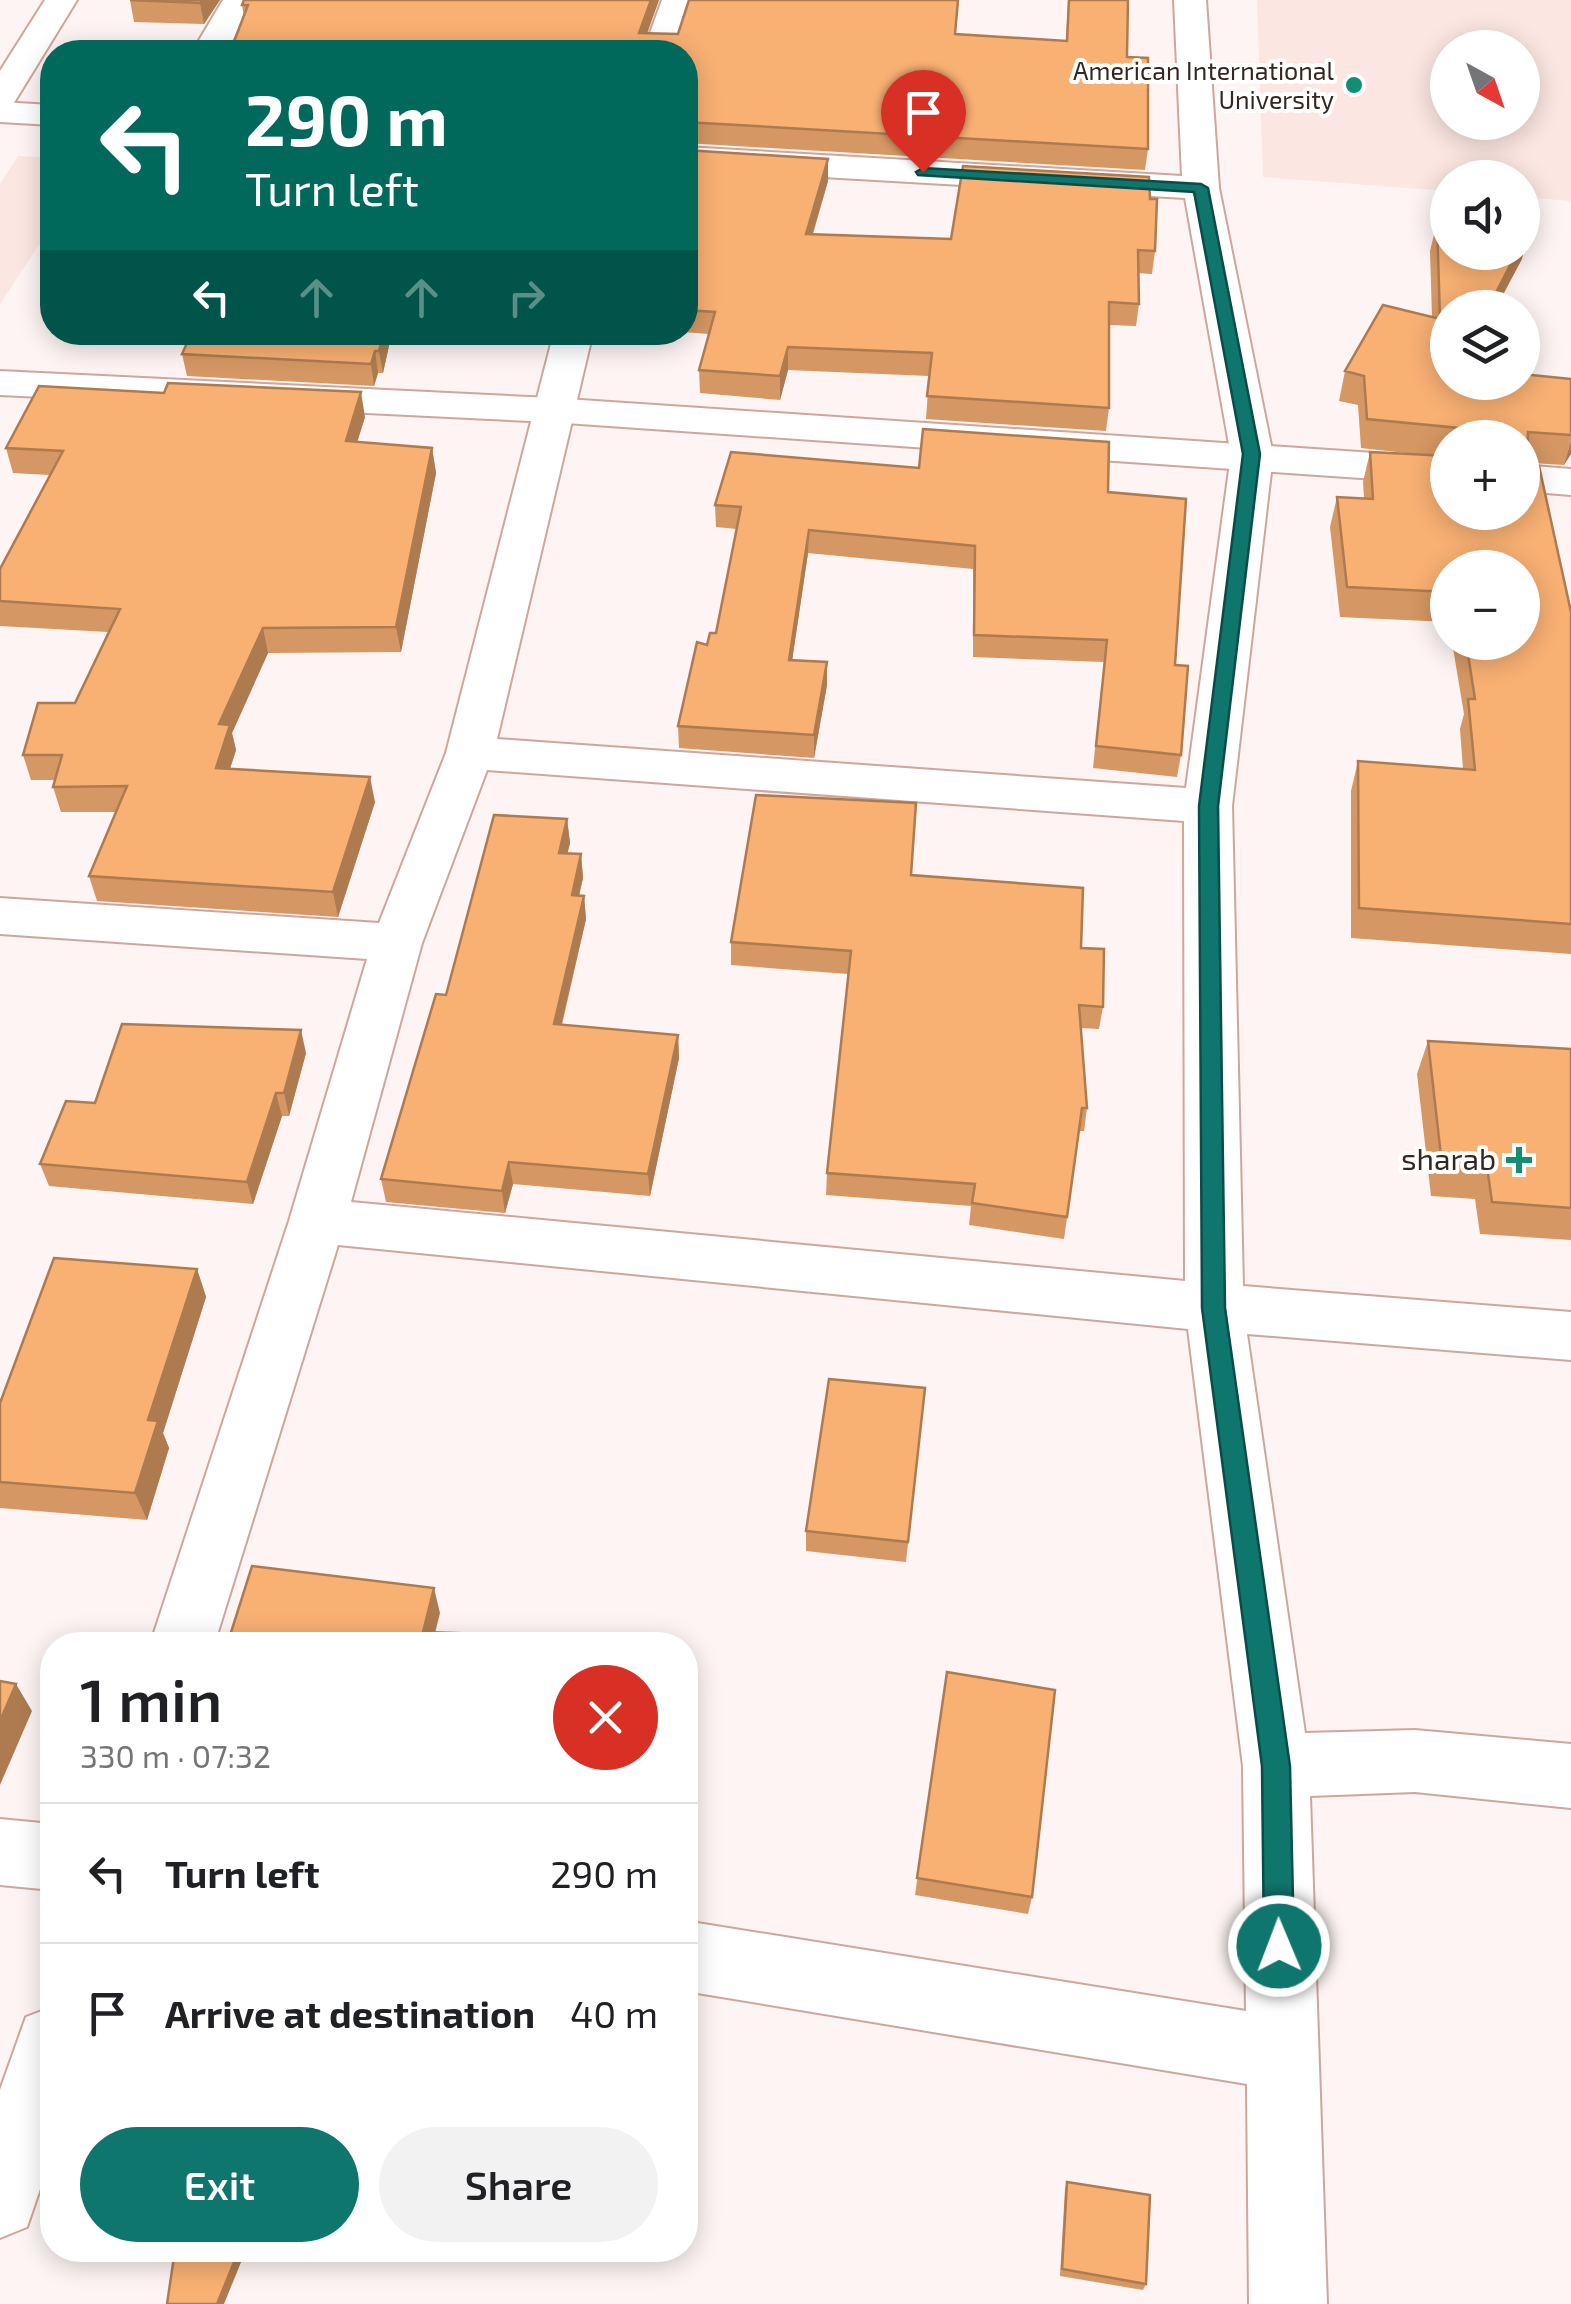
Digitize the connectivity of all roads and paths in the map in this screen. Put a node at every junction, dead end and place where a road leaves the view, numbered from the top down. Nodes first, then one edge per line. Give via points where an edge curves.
1 (61, 0) edge
2 (239, 0) edge
3 (678, 0) edge
4 (1190, 0) edge
5 (217, 40) edge
6 (664, 40) edge
7 (0, 99) edge
8 (0, 112) edge
9 (40, 114) edge
10 (698, 159) edge
11 (1201, 188) junction
12 (570, 345) edge
13 (3, 389) edge
14 (552, 410) junction
15 (1252, 454) junction
16 (1430, 469) edge
17 (1540, 479) edge
18 (1571, 482) edge
19 (470, 753) junction
20 (1208, 806) junction
21 (0, 916) edge
22 (397, 944) junction
23 (316, 1221) junction
24 (1214, 1308) junction
25 (1571, 1336) edge
26 (186, 1632) edge
27 (1276, 1766) junction
28 (1571, 1776) edge
29 (0, 1852) edge
30 (40, 1856) edge
31 (698, 1958) edge
32 (1281, 2053) junction
33 (40, 2079) edge
34 (0, 2200) edge
35 (1288, 2304) edge

1 - 7 street
2 - 5 street
3 - 6 street
4 - 11 street
8 - 9 street
10 - 11 street
11 - 15 street
12 - 14 street
13 - 14 street
14 - 15 street
14 - 19 street
15 - 16 street
15 - 20 street
17 - 18 street
19 - 20 street
19 - 22 street
20 - 24 street
21 - 22 street
22 - 23 street
23 - 24 street
23 - 26 street
24 - 25 street
24 - 27 street
27 - 28 street via 1415,1761
27 - 32 street
29 - 30 street
31 - 32 street
32 - 35 street
33 - 34 street

